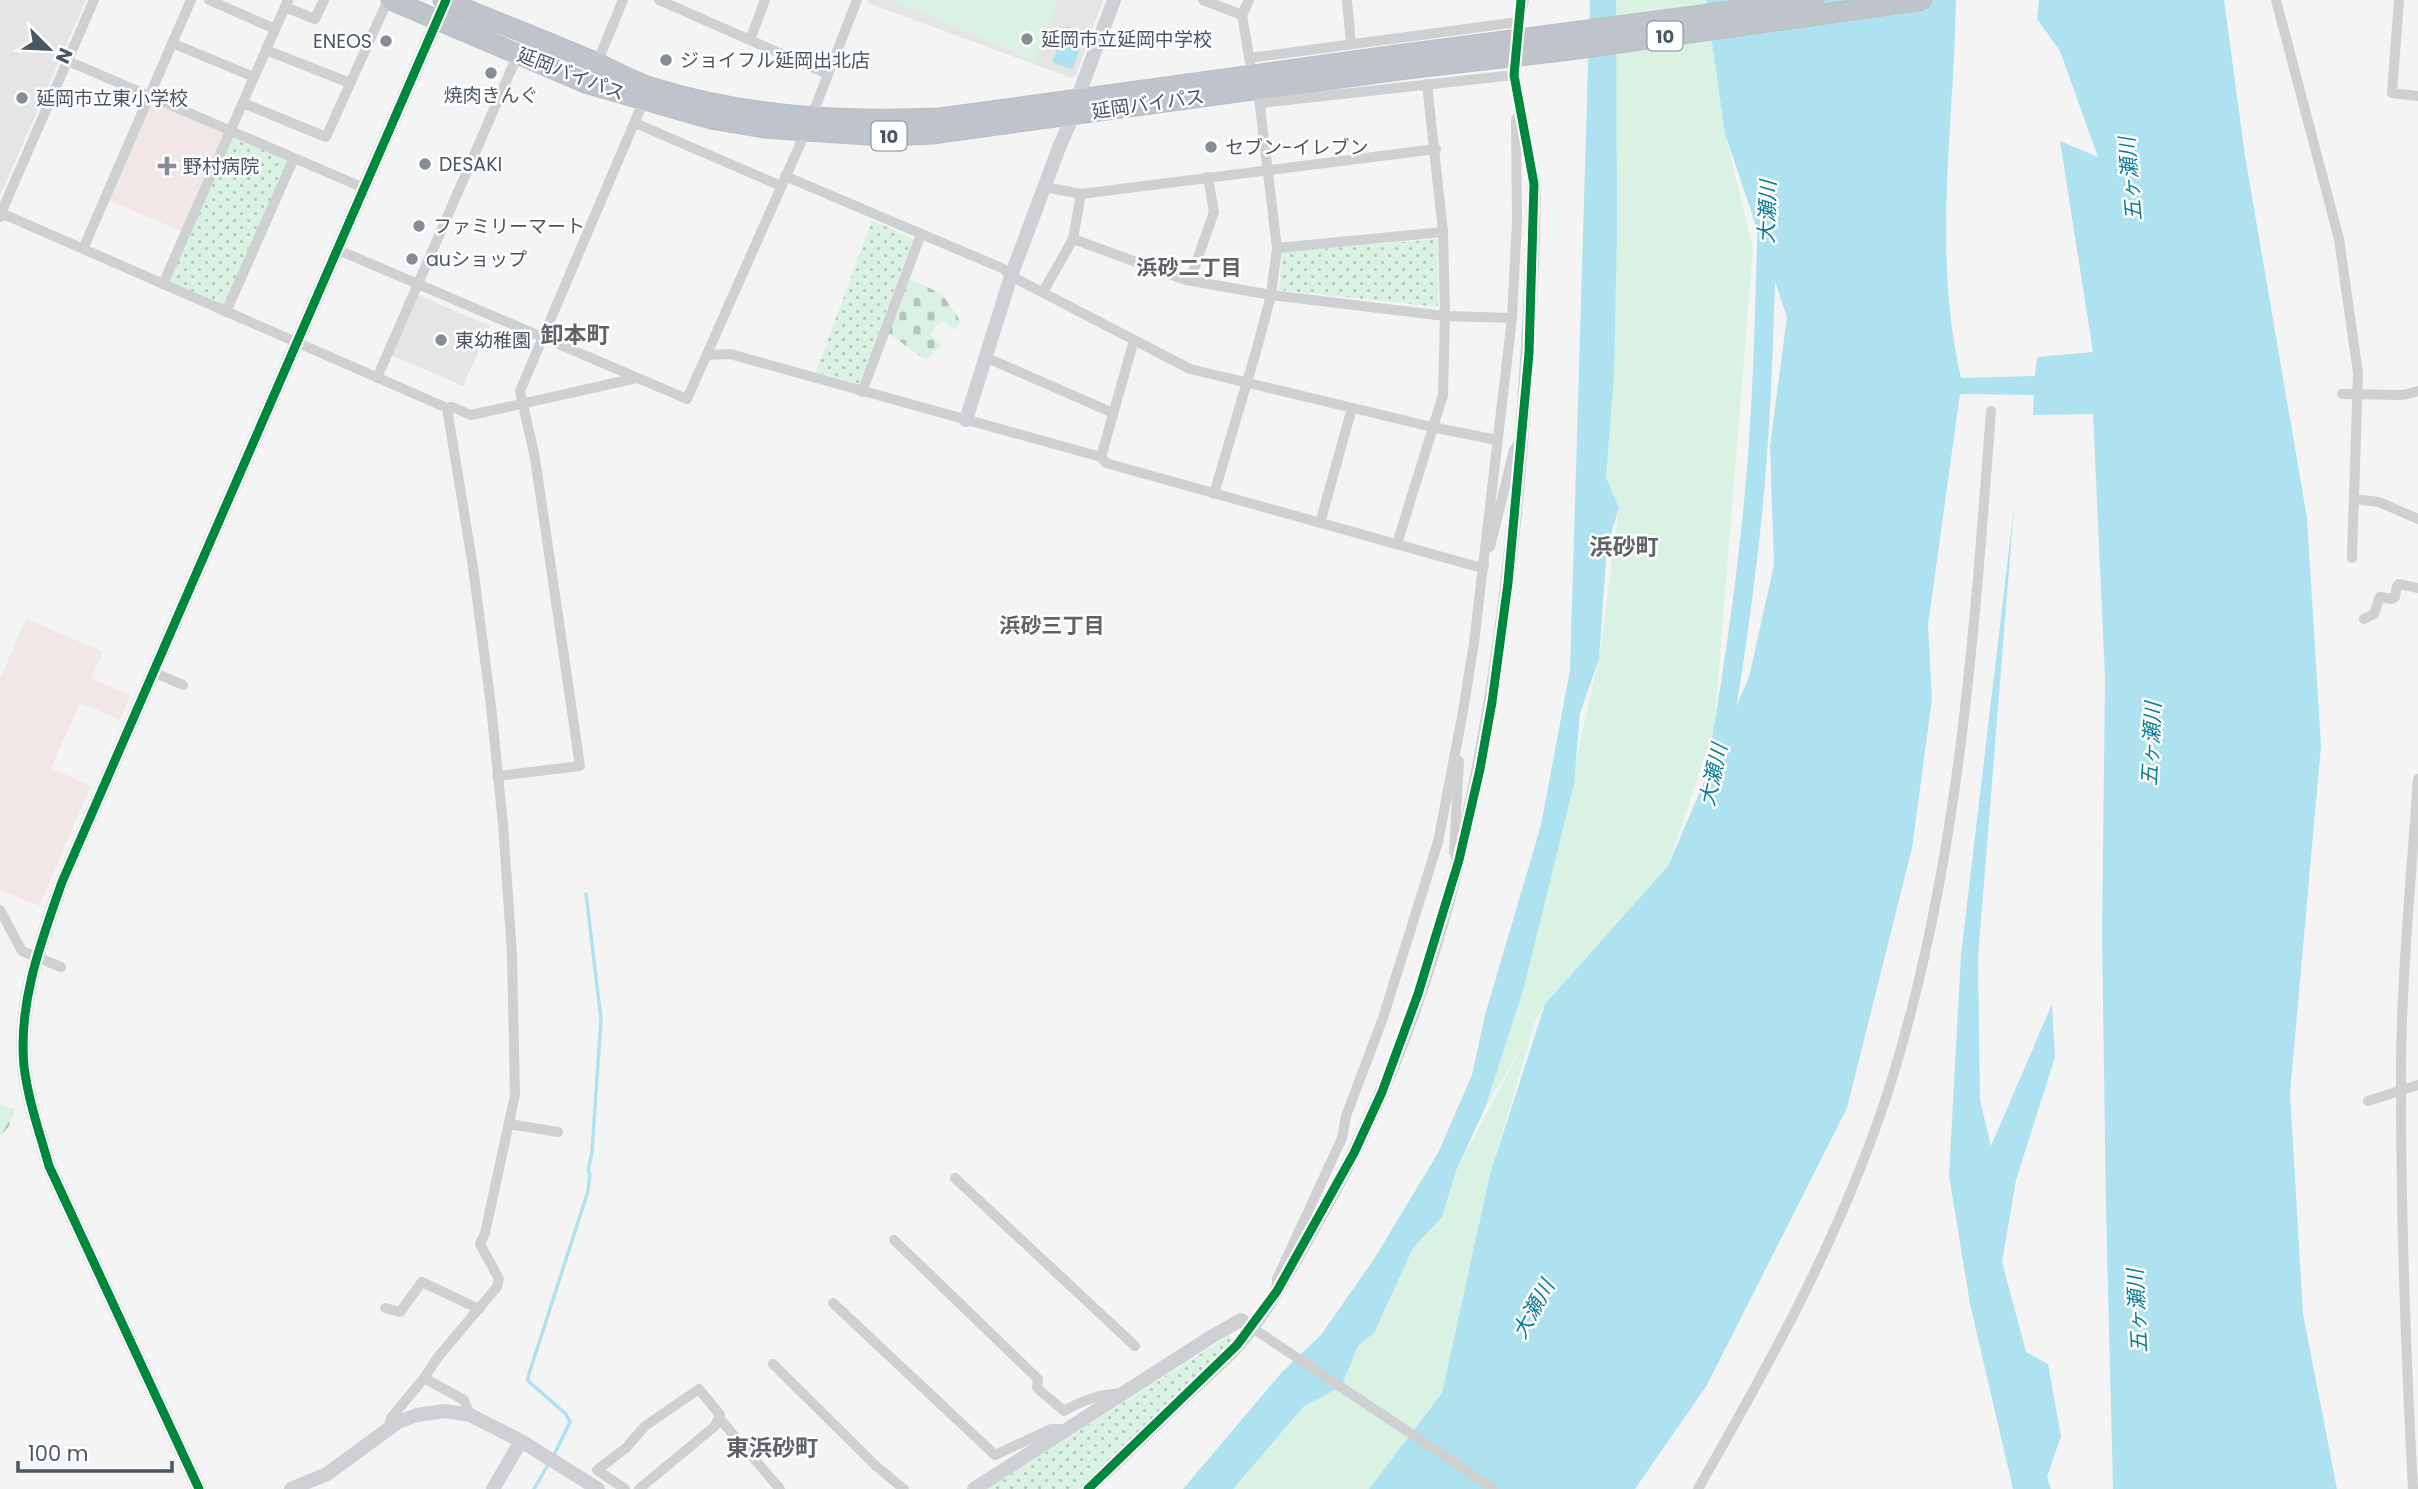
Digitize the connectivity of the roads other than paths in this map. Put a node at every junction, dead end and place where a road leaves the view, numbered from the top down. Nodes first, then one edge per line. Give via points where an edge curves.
1 (94, 0) edge
2 (191, 0) edge
3 (209, 0) edge
4 (324, 0) edge
5 (390, 0) edge
6 (445, 0) edge
7 (623, 0) edge
8 (659, 0) edge
9 (765, 0) edge
10 (857, 0) edge
11 (1114, 0) edge
12 (1203, 0) edge
13 (1249, 0) edge
14 (1347, 0) edge
15 (1523, 0) edge
16 (1815, 0) edge
17 (1923, 0) edge
18 (2276, 0) edge
19 (2399, 0) edge
20 (286, 3) edge
21 (682, 5) edge
22 (1242, 15) junction
23 (436, 20) junction
24 (1518, 22) junction
25 (275, 29) junction
26 (750, 40) junction
27 (172, 43) junction
28 (1351, 44) junction
29 (267, 50) junction
30 (518, 54) junction
31 (68, 61) junction
32 (1406, 62) junction
33 (597, 63) junction
34 (827, 74) junction
35 (1514, 75) junction
36 (254, 77) junction
37 (1255, 81) junction
38 (350, 83) junction
39 (1427, 84) junction
40 (149, 96) junction
41 (2418, 96) edge
42 (644, 100) junction
43 (243, 103) junction
44 (1076, 106) junction
45 (1521, 113) junction
46 (635, 122) junction
47 (808, 124) junction
48 (231, 131) junction
49 (1436, 149) junction
50 (294, 158) junction
51 (1266, 170) junction
52 (1208, 177) junction
53 (783, 181) junction
54 (1534, 184) joint
55 (1045, 187) junction
56 (364, 188) junction
57 (1082, 194) junction
58 (1, 214) edge
59 (1443, 232) junction
60 (921, 234) junction
61 (1073, 239) junction
62 (1277, 248) junction
63 (83, 249) junction
64 (336, 249) junction
65 (1011, 276) junction
66 (1191, 280) junction
67 (163, 284) junction
68 (418, 285) junction
69 (1043, 292) junction
70 (1271, 295) junction
71 (226, 312) junction
72 (1445, 316) junction
73 (1512, 318) junction
74 (543, 337) junction
75 (1134, 340) junction
76 (295, 343) junction
77 (708, 355) junction
78 (985, 357) junction
79 (377, 378) junction
80 (637, 378) junction
81 (1247, 384) junction
82 (2418, 391) edge
83 (862, 392) junction
84 (2358, 393) junction
85 (2342, 394) dead end
86 (522, 403) junction
87 (447, 408) junction
88 (1352, 408) junction
89 (1991, 411) dead end
90 (1113, 413) junction
91 (966, 420) junction
92 (1432, 427) junction
93 (1497, 440) junction
94 (1522, 440) junction
95 (1101, 457) junction
96 (1214, 494) junction
97 (2354, 499) junction
98 (2418, 519) edge
99 (1320, 523) junction
100 (1397, 544) junction
101 (2352, 558) dead end
102 (1482, 568) junction
103 (2418, 588) edge
104 (2364, 619) dead end
105 (153, 672) junction
106 (183, 685) dead end
107 (1457, 744) junction
108 (497, 776) junction
109 (2418, 779) edge
110 (1459, 860) junction
111 (0, 910) edge
112 (36, 956) junction
113 (61, 967) dead end
114 (2418, 1085) edge
115 (2401, 1091) junction
116 (2368, 1101) dead end
117 (509, 1124) junction
118 (558, 1132) dead end
119 (955, 1178) dead end
120 (894, 1240) dead end
121 (1277, 1291) junction
122 (833, 1303) dead end
123 (385, 1308) dead end
124 (479, 1309) junction
125 (1256, 1330) junction
126 (2412, 1343) edge
127 (1135, 1346) dead end
128 (773, 1364) dead end
129 (424, 1378) junction
130 (1123, 1393) junction
131 (470, 1415) junction
132 (719, 1418) junction
133 (389, 1428) junction
134 (1066, 1429) junction
135 (2414, 1431) edge
136 (521, 1441) junction
137 (199, 1489) edge
138 (291, 1489) edge
139 (493, 1489) edge
140 (598, 1489) edge
141 (625, 1489) edge
142 (639, 1489) edge
143 (780, 1489) edge
144 (904, 1489) edge
145 (974, 1489) edge
146 (1088, 1489) edge
147 (1494, 1489) edge
148 (1698, 1489) edge
149 (2413, 1489) edge

1 - 31 street
2 - 27 street
3 - 25 street
4 - 20 street via 315,19
5 - 23 highway, 延岡バイパス / 10
5 - 38 street
6 - 23 street
6 - 33 highway, 延岡バイパス / 10
7 - 33 street
8 - 21 street
9 - 26 street
10 - 34 street
11 - 44 street
12 - 22 street
13 - 22 street
14 - 28 street
15 - 24 street
16 - 32 highway, 延岡バイパス / 10, bridge
17 - 32 highway, 延岡バイパス / 10, bridge via 1570,50
18 - 84 street via 2339,239
19 - 41 street via 2392,93
20 - 25 street
21 - 26 street
22 - 37 street
23 - 30 highway, 延岡バイパス / 10
23 - 56 street
24 - 28 street
24 - 35 street
25 - 29 street
26 - 34 street
27 - 36 street
27 - 40 street
28 - 37 street
29 - 36 street
29 - 38 street
30 - 42 highway, 延岡バイパス / 10 via 588,84
30 - 68 street
31 - 40 street
31 - 58 street
32 - 37 highway, 延岡バイパス / 10
33 - 47 highway, 延岡バイパス / 10 via 690,99
34 - 47 street
35 - 39 street
35 - 45 street
36 - 43 street
37 - 39 street
37 - 44 highway, 延岡バイパス / 10
37 - 51 street
38 - 43 street via 326,136
39 - 49 street
40 - 48 street
40 - 63 street
42 - 46 street
42 - 47 highway, 延岡バイパス / 10 via 764,128
43 - 48 street
44 - 47 highway, 延岡バイパス / 10 via 932,134 884,136
44 - 55 street
45 - 54 street
45 - 73 street via 1516,119
46 - 53 street
46 - 74 street
47 - 53 street
48 - 50 street
48 - 67 street
49 - 51 street
49 - 59 street
50 - 56 street
50 - 71 street
51 - 52 street
51 - 62 street
52 - 57 street
52 - 66 street via 1214,212
53 - 60 street
53 - 77 street
54 - 94 street
55 - 57 street
55 - 65 street
56 - 64 street
57 - 61 street
58 - 63 street
59 - 62 street
59 - 72 street
60 - 65 street
60 - 83 street
61 - 66 street
61 - 69 street
62 - 70 street
63 - 67 street
64 - 68 street
64 - 76 street
65 - 69 street
65 - 78 street
66 - 70 street
67 - 71 street
68 - 74 street
68 - 79 street
69 - 75 street
70 - 72 street
70 - 81 street
71 - 76 street
72 - 73 street
72 - 92 street via 1443,395
73 - 93 street
74 - 80 street
74 - 86 street via 520,391
75 - 81 street via 1190,369
75 - 90 street
76 - 79 street
76 - 105 street
77 - 80 street via 687,400
77 - 83 street via 730,354
78 - 90 street
78 - 91 street
79 - 87 street
80 - 86 street
81 - 88 street
81 - 96 street
82 - 84 street
83 - 91 street
84 - 85 street
84 - 97 street
86 - 87 street via 471,415
86 - 108 street via 535,458 580,766
87 - 108 street via 475,580
88 - 92 street
88 - 99 street
89 - 148 street via 1956,789 1922,960 1892,1077 1857,1177 1811,1280
90 - 95 street
91 - 95 street
92 - 93 street
92 - 100 street
93 - 102 street
94 - 102 street via 1514,450
94 - 110 street via 1492,702
95 - 96 street via 1106,463
96 - 99 street
97 - 98 street via 2379,502
97 - 101 street
99 - 100 street
100 - 102 street
102 - 107 street
103 - 104 street via 2399,584 2395,597 2381,597 2374,614
105 - 106 street
105 - 112 street via 62,882
107 - 110 street via 1454,852
107 - 121 street via 1438,842 1384,1018 1342,1138 1277,1279
108 - 117 street via 514,1009 514,1095
109 - 115 street
110 - 121 street via 1382,1092 1354,1153
111 - 112 street via 22,951
112 - 113 street
112 - 137 street via 26,1006 24,1066 49,1166
114 - 115 street
115 - 116 street
115 - 126 street
117 - 118 street
117 - 124 street via 480,1244 499,1279
119 - 127 street
120 - 130 street via 1038,1379 1037,1388 1064,1411 1103,1394
121 - 125 street
122 - 134 street via 995,1455 1051,1429
123 - 124 street via 400,1312 422,1282
124 - 129 street
125 - 130 street via 1241,1320
125 - 146 street
125 - 147 street
126 - 135 street
128 - 144 street
129 - 131 street via 464,1400
129 - 133 street via 391,1418
130 - 134 street
131 - 133 street via 433,1411
131 - 136 street
132 - 141 street via 698,1389 645,1426 597,1470
132 - 142 street
132 - 143 street
133 - 138 street via 327,1474
134 - 145 street
135 - 149 street
136 - 139 street
136 - 140 street

